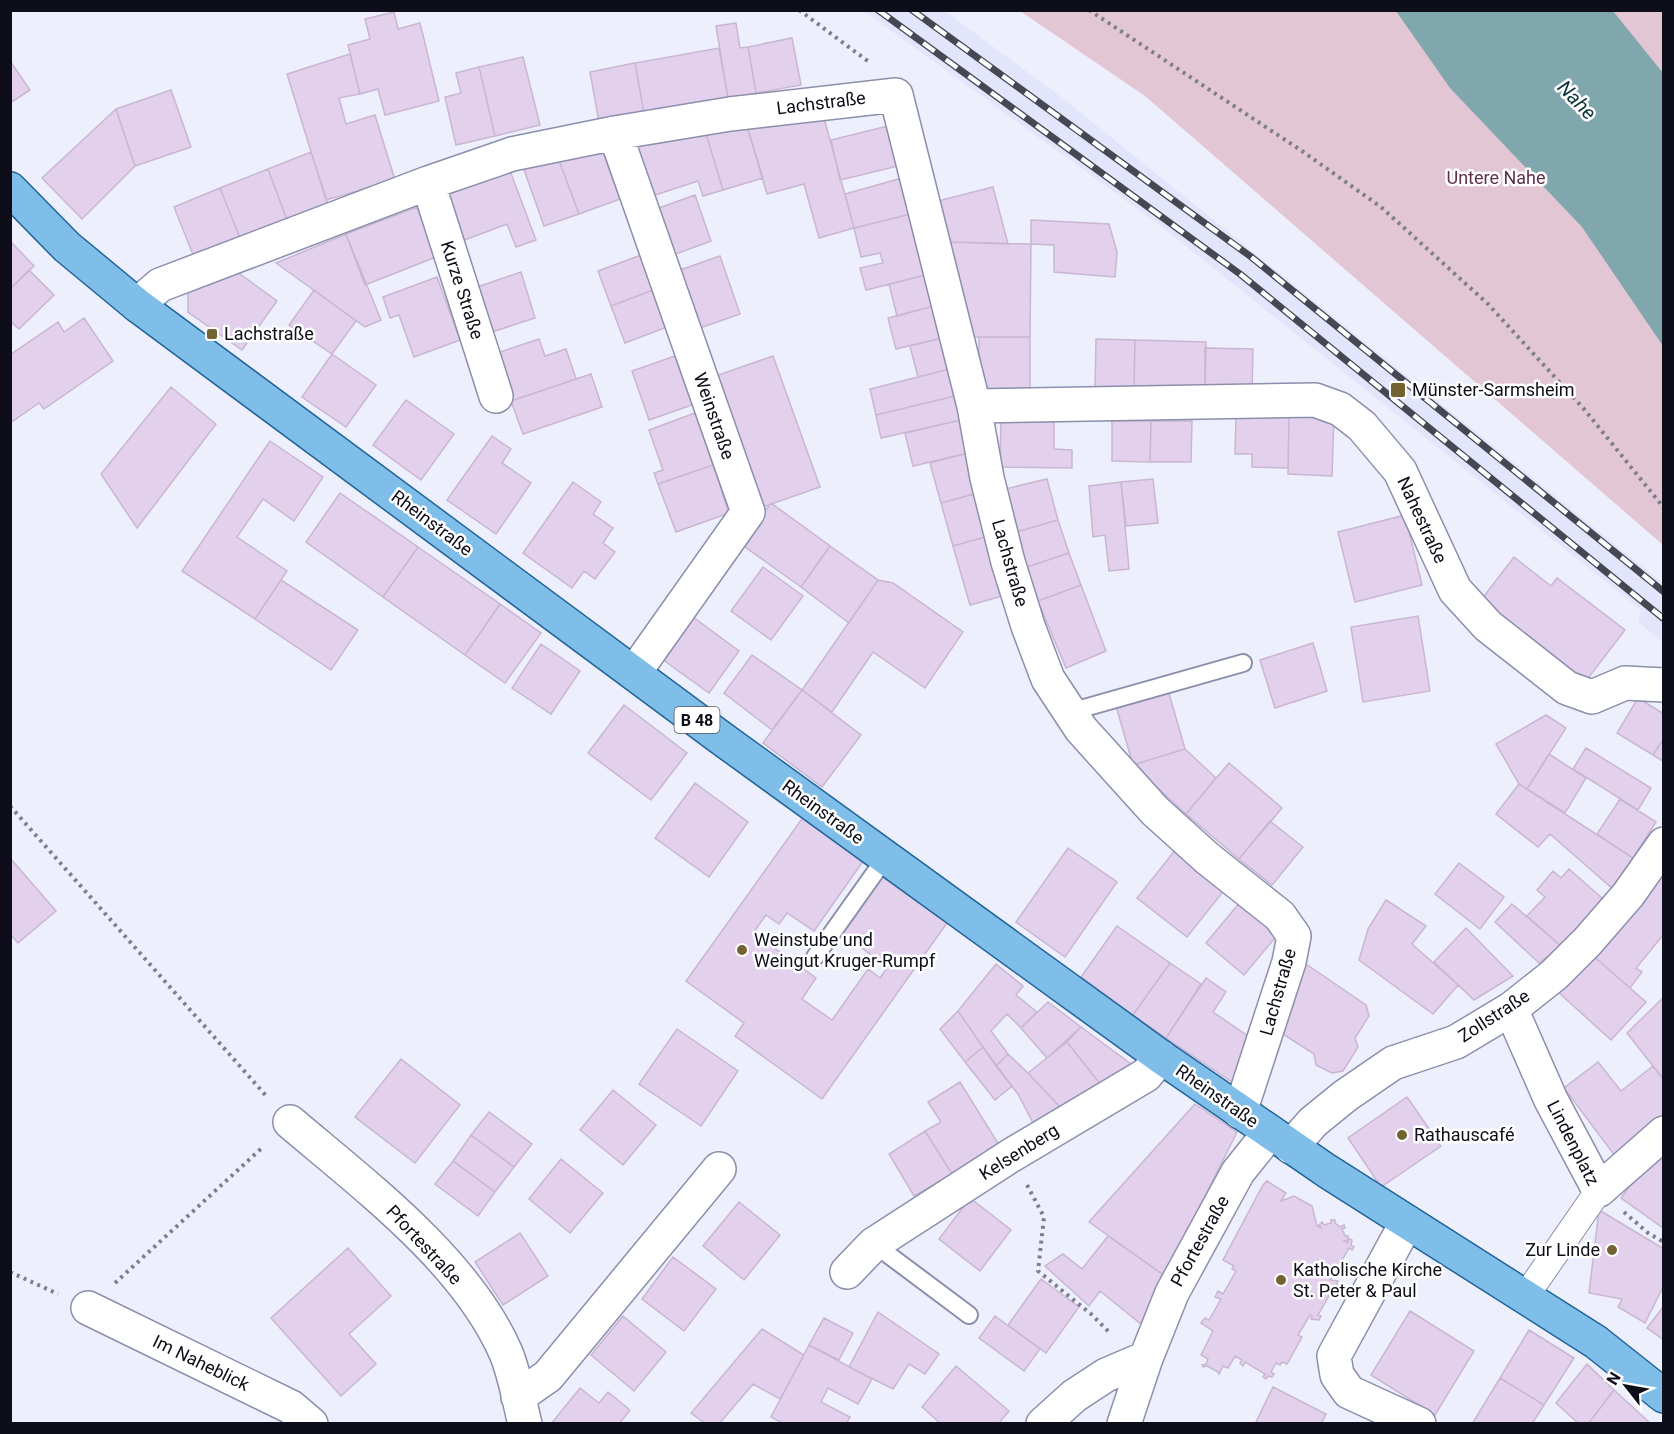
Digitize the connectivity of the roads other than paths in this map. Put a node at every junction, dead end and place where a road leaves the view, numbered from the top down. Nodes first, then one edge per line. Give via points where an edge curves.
1 (615, 133) junction
2 (428, 183) junction
3 (10, 189) edge
4 (137, 304) junction
5 (496, 396) dead end
6 (974, 406) junction
7 (1243, 663) dead end
8 (634, 673) junction
9 (1664, 685) edge
10 (1070, 712) junction
11 (1664, 844) edge
12 (886, 857) junction
13 (814, 957) dead end
14 (1511, 1010) junction
15 (1161, 1057) junction
16 (1240, 1112) junction
17 (290, 1122) road end
18 (1664, 1133) edge
19 (1280, 1139) junction
20 (719, 1169) dead end
21 (1599, 1190) junction
22 (1407, 1222) junction
23 (874, 1244) junction
24 (847, 1272) dead end
25 (1525, 1297) junction
26 (88, 1308) road end
27 (969, 1315) dead end
28 (1134, 1362) junction
29 (1664, 1396) edge
30 (521, 1410) edge
31 (311, 1424) edge
32 (1043, 1424) edge
33 (1124, 1424) edge
34 (1419, 1424) edge

1 - 2 street, Lachstraße via 512,154
1 - 6 street, Lachstraße via 730,114 896,95
1 - 8 street, Weinstraße via 748,513
2 - 4 street, Lachstraße via 160,285
2 - 5 street, Kurze Straße
3 - 4 main road, Rheinstraße / B 48 via 67,247
4 - 8 main road, Rheinstraße / B 48
6 - 9 street, Nahestraße via 1315,400 1340,410 1362,426 1400,471 1455,590 1488,626 1567,688 1592,697 1625,683
6 - 10 street, Lachstraße via 987,478 1014,584 1048,679
7 - 10 lane
8 - 12 main road, Rheinstraße / B 48
10 - 16 street, Lachstraße via 1155,811 1280,916 1294,936
11 - 14 street, Zollstraße via 1628,895 1588,941
12 - 13 lane
12 - 15 main road, Rheinstraße / B 48
14 - 19 street, Zollstraße via 1456,1042 1394,1063
14 - 21 street, Lindenplatz via 1551,1100
15 - 16 main road, Rheinstraße / B 48
15 - 23 street, Kelsenberg via 1146,1075
16 - 19 main road, Rheinstraße / B 48
17 - 30 street, Pfortestraße via 399,1215 446,1263 486,1316 506,1354
18 - 21 street
19 - 22 main road, Rheinstraße / B 48
19 - 28 street, Pfortestraße via 1238,1172
20 - 30 street, Pfortestraße
21 - 25 street, Lindenplatz
22 - 25 main road, Rheinstraße / B 48
22 - 34 street via 1334,1356 1337,1375 1349,1392
23 - 24 street, Kelsenberg
23 - 27 lane
25 - 29 main road, Rheinstraße / B 48 via 1596,1342
26 - 31 street, Im Naheblick via 291,1407
28 - 32 street via 1074,1396
28 - 33 street, Pfortestraße

